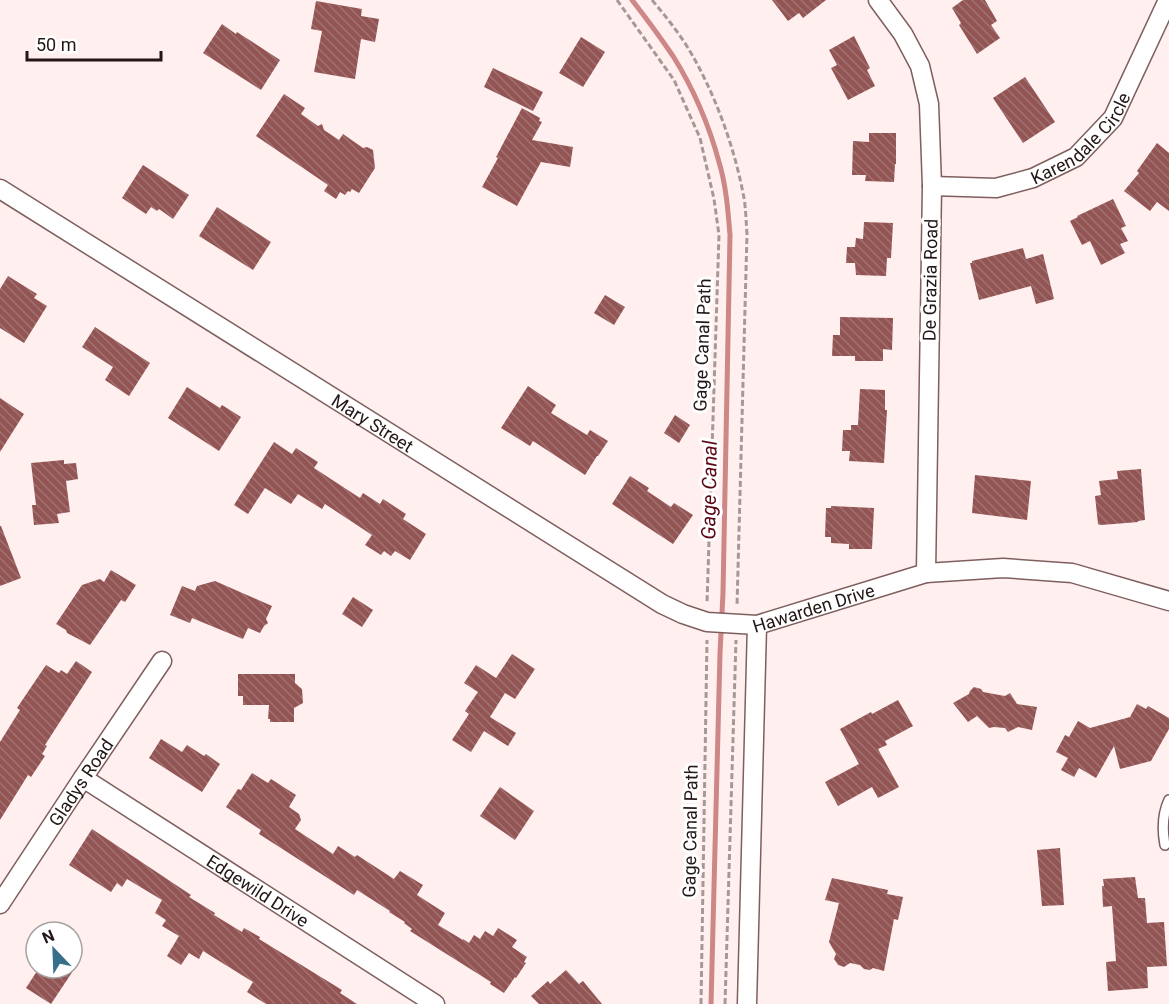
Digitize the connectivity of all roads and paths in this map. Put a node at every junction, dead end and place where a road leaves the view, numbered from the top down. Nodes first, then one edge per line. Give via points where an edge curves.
1 (617, 0) edge
2 (652, 0) edge
3 (878, 0) edge
4 (1168, 0) edge
5 (932, 186) junction
6 (0, 189) edge
7 (926, 573) junction
8 (1169, 601) edge
9 (707, 621) junction
10 (737, 624) junction
11 (757, 625) junction
12 (162, 661) dead end
13 (83, 778) junction
14 (1169, 800) edge
15 (1165, 845) dead end
16 (0, 904) edge
17 (435, 1004) edge
18 (701, 1004) edge
19 (725, 1004) edge
20 (747, 1004) edge

1 - 9 path, Gage Canal Path via 674,80 700,138 714,199 719,236
2 - 10 path via 680,36 705,81 730,142 744,199 747,234
3 - 5 street, De Grazia Road via 920,66 929,104
4 - 5 street, Karendale Circle via 1113,118 1076,157 1033,178 996,188
5 - 7 street, De Grazia Road
6 - 9 street, Mary Street via 662,604
7 - 8 street, Hawarden Drive via 1004,568 1072,573
7 - 11 street, Hawarden Drive
9 - 10 street, Mary Street
9 - 18 path, Gage Canal Path
10 - 11 street, Mary Street
10 - 19 path
11 - 20 street, Hawarden Drive
12 - 13 street, Gladys Road
13 - 16 street, Gladys Road
13 - 17 street, Edgewild Drive
14 - 15 lane via 1162,828

